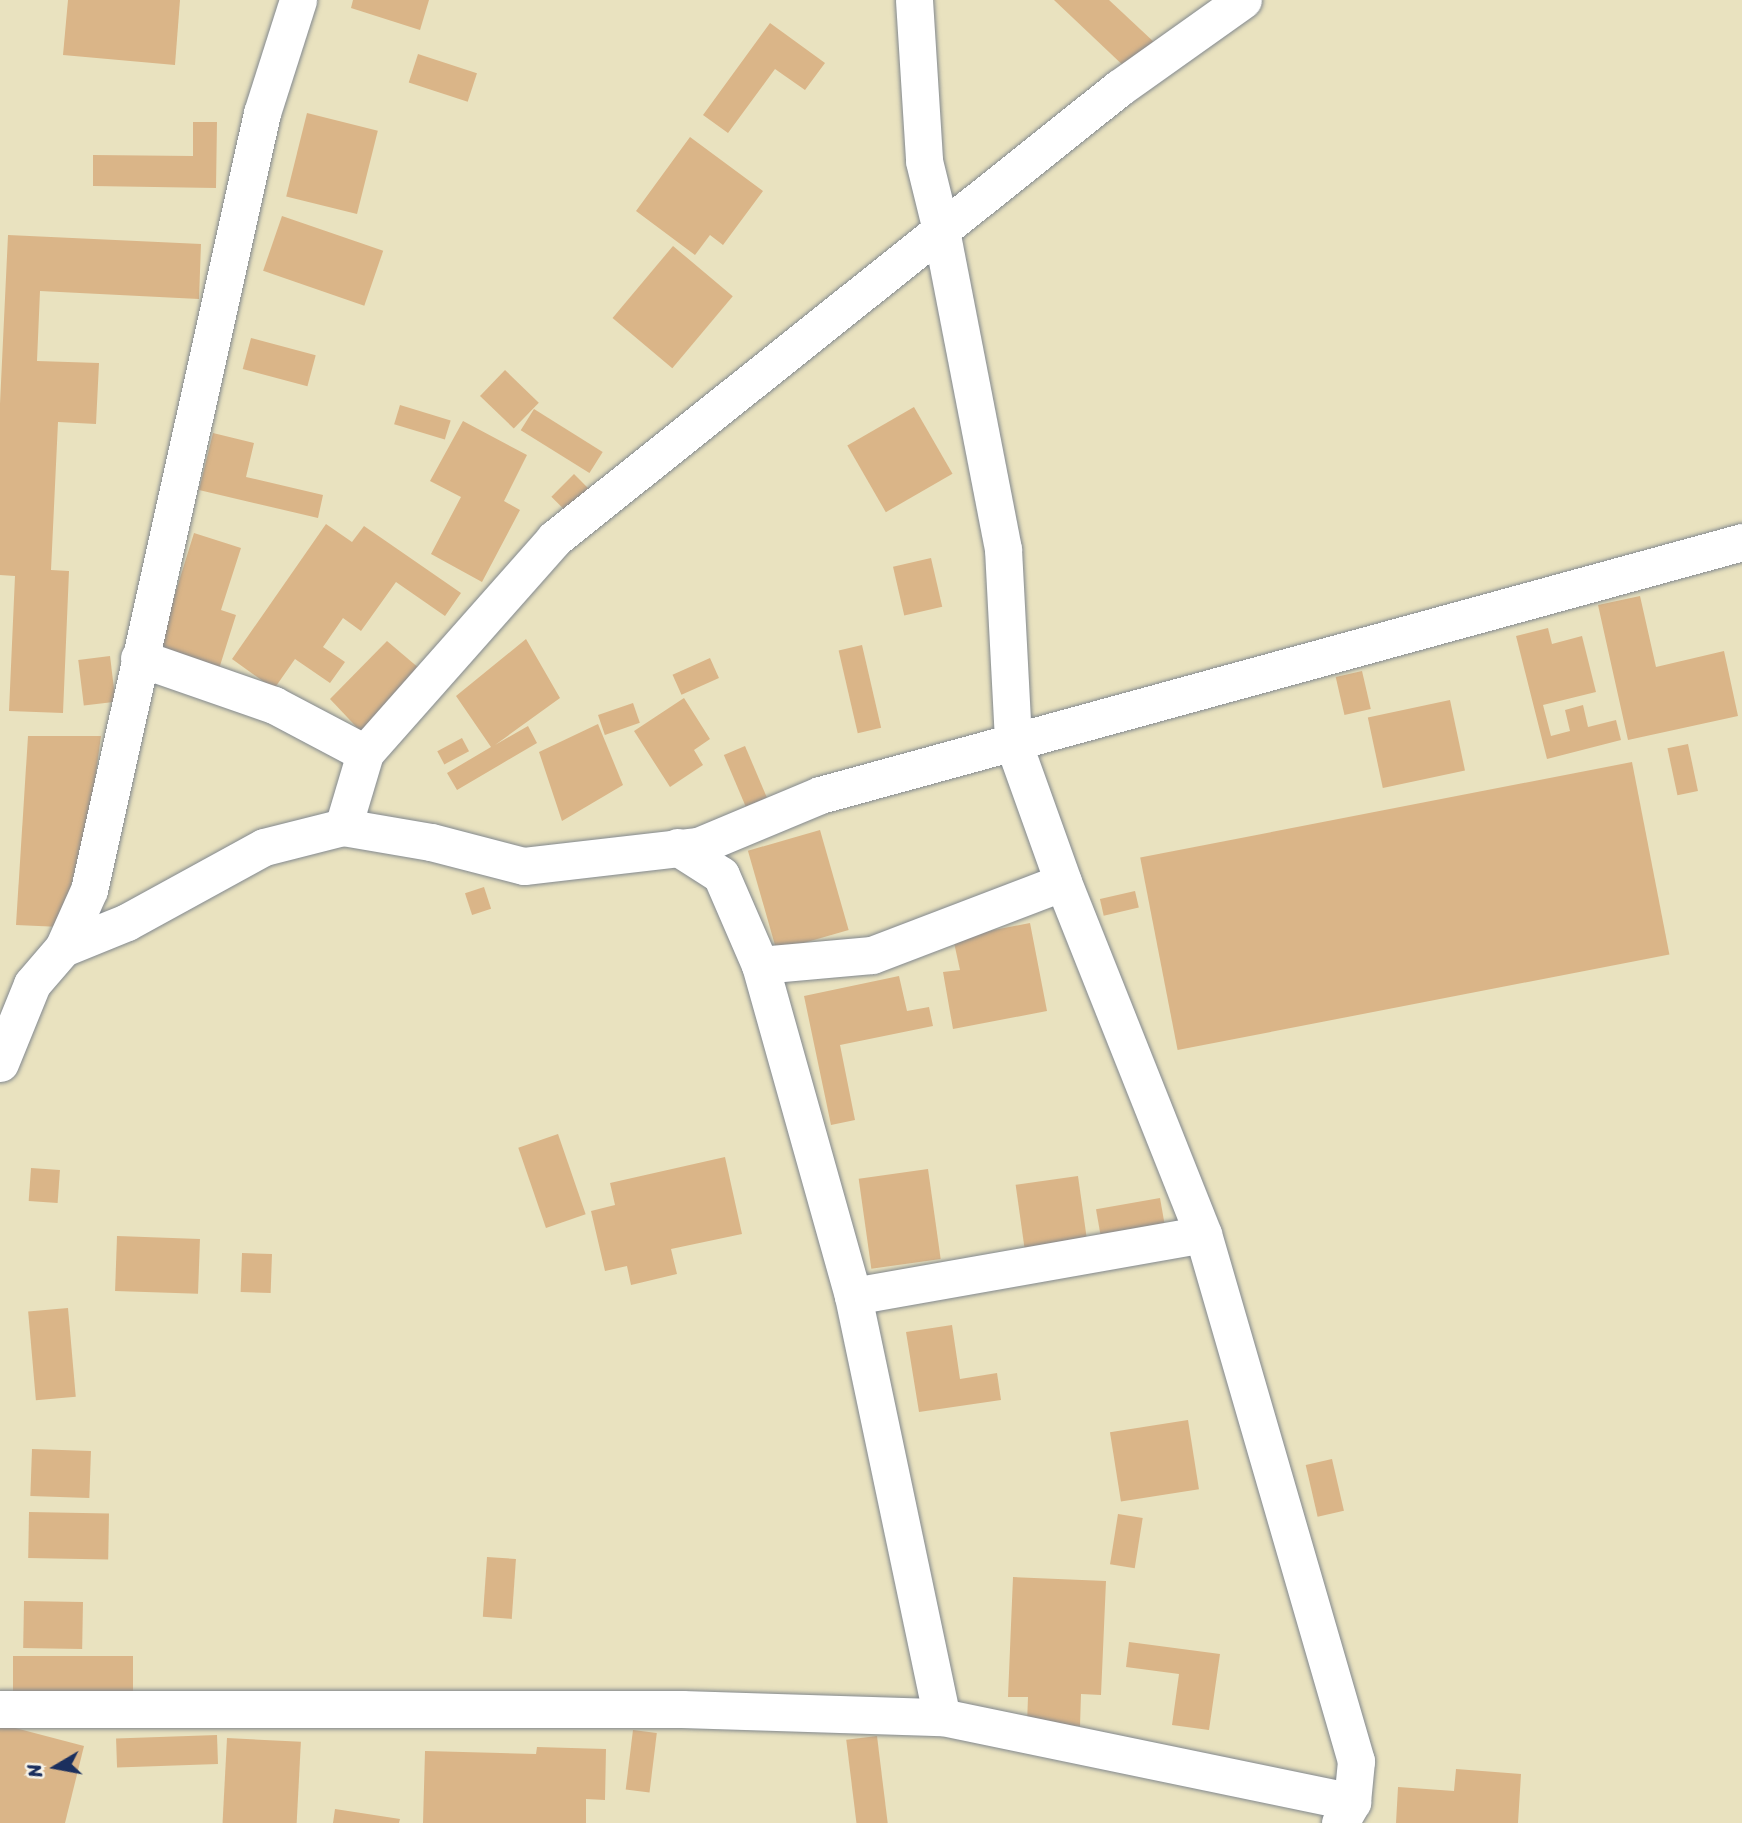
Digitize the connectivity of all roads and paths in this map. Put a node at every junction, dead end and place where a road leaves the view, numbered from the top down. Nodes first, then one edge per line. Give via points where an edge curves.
1 (298, 0) edge
2 (915, 0) edge
3 (1243, 0) edge
4 (941, 230) junction
5 (1742, 542) edge
6 (139, 659) junction
7 (1013, 742) junction
8 (365, 752) junction
9 (343, 827) junction
10 (677, 848) junction
11 (1063, 882) junction
12 (63, 948) junction
13 (760, 965) junction
14 (0, 1063) edge
15 (1203, 1234) junction
16 (853, 1296) junction
17 (0, 1709) edge
18 (942, 1717) junction
19 (1346, 1813) edge

1 - 6 street via 262,113
2 - 4 street via 924,161
3 - 4 street via 1119,88
4 - 7 street via 1003,549
4 - 8 street via 554,539
5 - 7 street
6 - 8 street via 274,705
6 - 12 street via 89,890
7 - 10 street via 820,795 698,846
7 - 11 street
8 - 9 street
9 - 10 street via 431,842 524,866
9 - 12 street via 264,847 127,922
10 - 13 street via 722,875
11 - 13 street via 872,955
11 - 15 street
12 - 14 street via 32,984
13 - 16 street
15 - 16 street
15 - 19 street via 1356,1761
16 - 18 street
17 - 18 street via 682,1709
18 - 19 street

